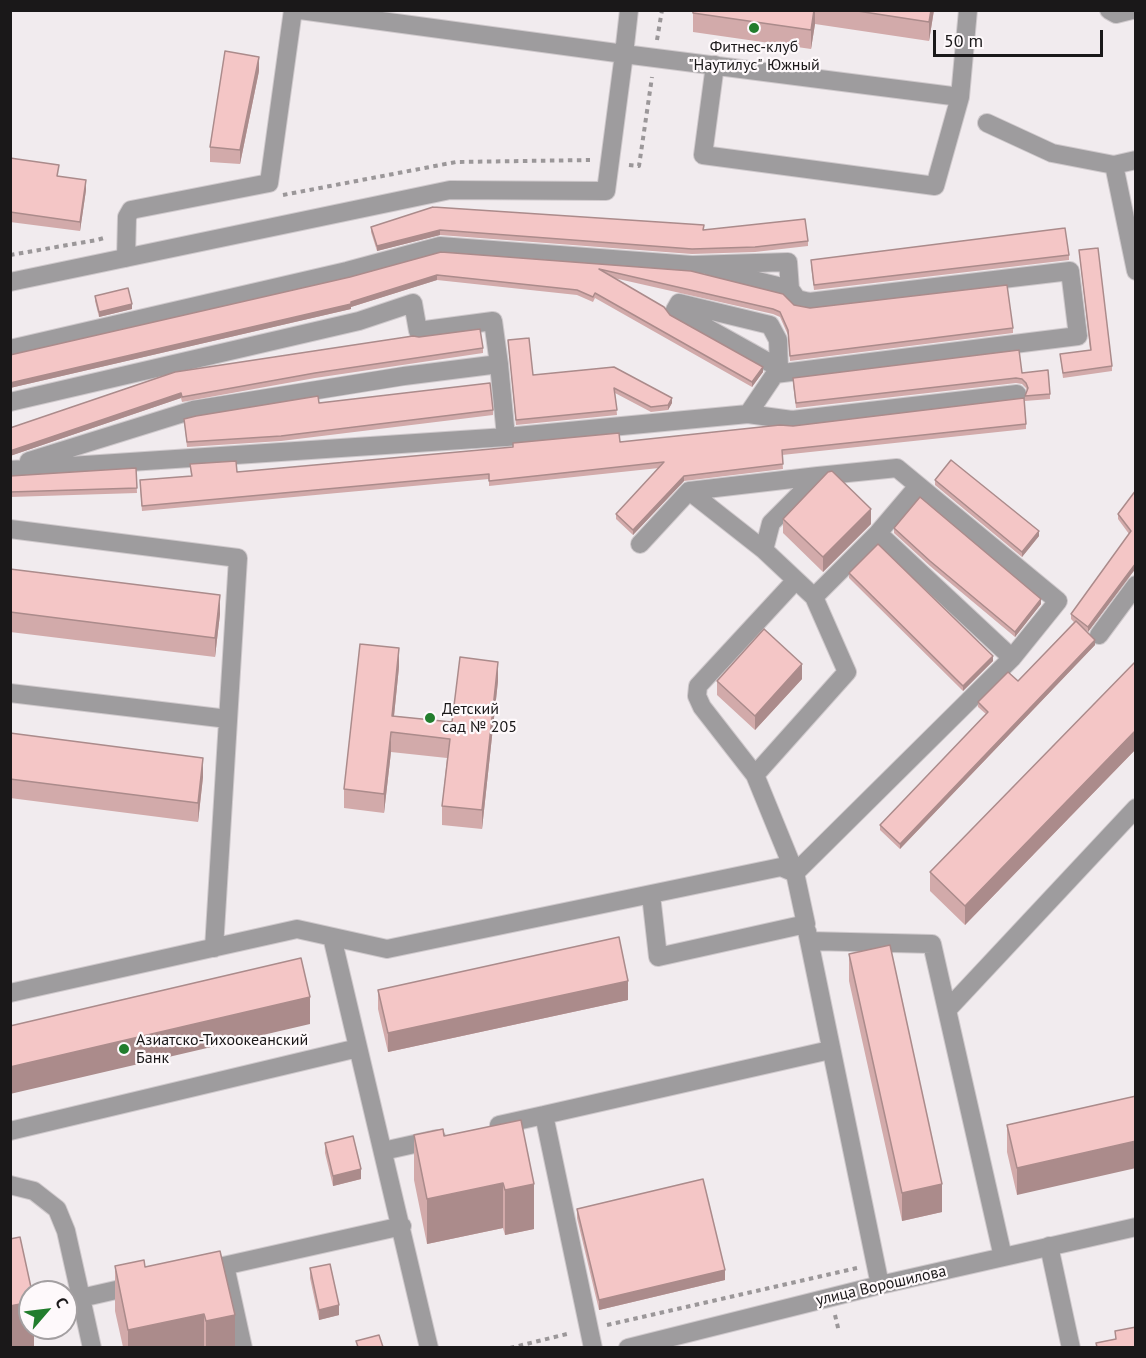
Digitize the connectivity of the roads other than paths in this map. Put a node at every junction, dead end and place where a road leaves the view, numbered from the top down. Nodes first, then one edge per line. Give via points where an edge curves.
1 (293, 10) edge
2 (300, 10) edge
3 (629, 10) edge
4 (968, 10) edge
5 (1109, 10) edge
6 (1132, 10) edge
7 (624, 54) junction
8 (715, 65) junction
9 (960, 97) junction
10 (987, 123) dead end
11 (1136, 160) edge
12 (1114, 165) junction
13 (126, 258) junction
14 (692, 265) junction
15 (1136, 271) edge
16 (10, 282) edge
17 (790, 289) junction
18 (10, 349) edge
19 (499, 364) junction
20 (777, 371) junction
21 (1017, 394) dead end
22 (10, 402) edge
23 (748, 414) junction
24 (506, 437) junction
25 (10, 469) edge
26 (818, 476) junction
27 (918, 486) junction
28 (689, 491) junction
29 (10, 529) edge
30 (878, 533) junction
31 (640, 544) dead end
32 (764, 550) junction
33 (796, 580) junction
34 (1136, 585) edge
35 (814, 597) junction
36 (1099, 635) dead end
37 (1012, 658) junction
38 (10, 693) edge
39 (228, 719) junction
40 (755, 775) junction
41 (1136, 808) edge
42 (795, 873) junction
43 (651, 895) junction
44 (808, 933) junction
45 (332, 937) junction
46 (214, 948) junction
47 (10, 993) edge
48 (947, 1010) junction
49 (358, 1048) junction
50 (830, 1050) junction
51 (544, 1114) junction
52 (486, 1128) edge
53 (10, 1131) edge
54 (452, 1135) edge
55 (383, 1151) junction
56 (10, 1185) edge
57 (402, 1226) junction
58 (1136, 1227) edge
59 (1049, 1246) junction
60 (1003, 1257) junction
61 (225, 1266) junction
62 (188, 1274) edge
63 (154, 1282) edge
64 (880, 1285) junction
65 (81, 1298) junction
66 (638, 1346) edge
67 (92, 1347) edge
68 (243, 1347) edge
69 (429, 1347) edge
70 (593, 1347) edge
71 (1071, 1347) edge

1 - 13 street via 269,183 131,210 127,217
2 - 7 street
3 - 7 street
4 - 9 street
5 - 6 street via 1116,14
7 - 8 street
7 - 13 street via 606,190 450,190
8 - 9 street
8 - 9 street via 703,155 900,182 934,186
10 - 12 street via 1052,153
11 - 12 street
12 - 15 street
13 - 16 street
14 - 17 street
14 - 17 street via 788,262
14 - 18 street via 440,246
17 - 20 street via 797,298 809,302 1070,271 1078,336
19 - 22 street via 493,321 418,331 413,303 359,321
19 - 24 street
19 - 25 street via 193,410
20 - 20 street via 778,340 770,325 679,303 675,310
20 - 23 street
21 - 23 street via 792,420
23 - 24 street
24 - 25 street
26 - 27 street via 897,468
26 - 28 street
26 - 32 street via 771,524
27 - 30 street
27 - 37 street via 1058,601
28 - 31 street
28 - 32 street
29 - 39 street via 237,558
30 - 35 street
30 - 37 street
32 - 33 street
33 - 35 street
33 - 40 street via 698,686 702,707
34 - 36 street
35 - 40 street via 847,672
37 - 42 street
38 - 39 street
39 - 46 street
40 - 42 street
41 - 48 street
42 - 43 street via 781,867
42 - 44 street
43 - 44 street via 658,957
43 - 45 street via 387,949
44 - 48 street via 932,944
44 - 50 street
45 - 46 street via 297,929
45 - 49 street
46 - 47 street
48 - 60 street
49 - 53 street
49 - 55 street
50 - 51 street
50 - 64 street
51 - 52 street
51 - 70 street
54 - 55 street
55 - 57 street
56 - 65 street via 34,1191 57,1209
57 - 61 street
57 - 69 street
58 - 59 street, улица Ворошилова
59 - 60 street, улица Ворошилова
59 - 71 street
60 - 64 street, улица Ворошилова
61 - 62 street
61 - 68 street
63 - 65 street
64 - 66 street, улица Ворошилова
65 - 67 street

